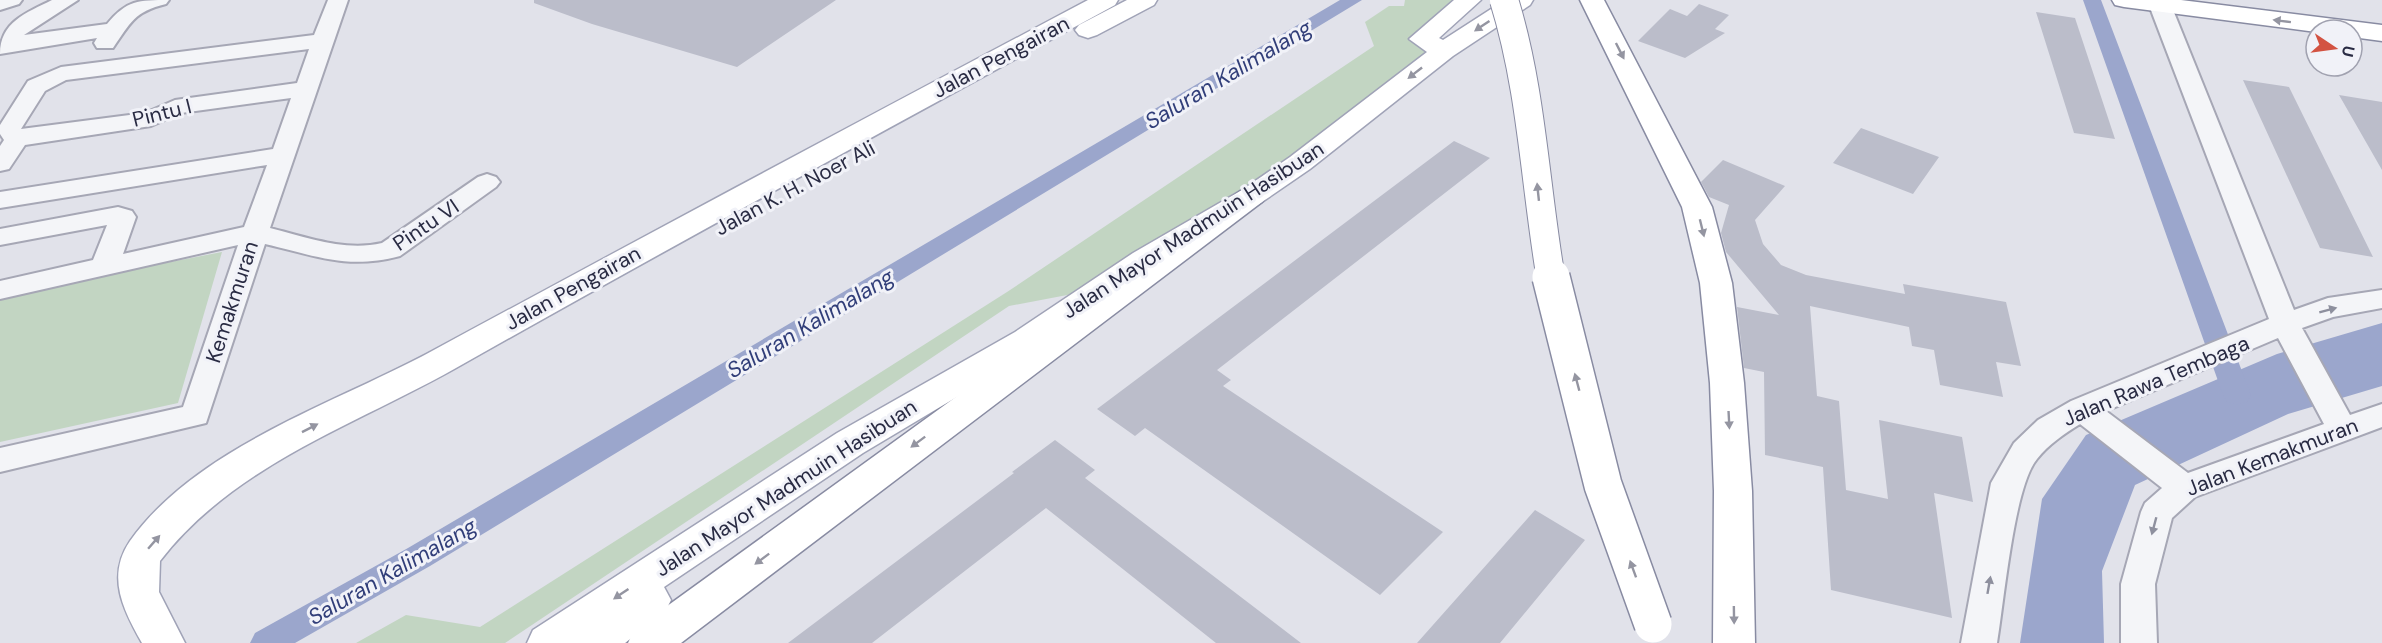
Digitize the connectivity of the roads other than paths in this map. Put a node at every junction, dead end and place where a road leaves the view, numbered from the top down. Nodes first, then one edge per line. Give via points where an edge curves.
1 (12, 0) edge
2 (68, 0) edge
3 (159, 0) edge
4 (338, 0) edge
5 (1145, 0) edge
6 (1469, 0) edge
7 (1504, 0) edge
8 (1521, 0) edge
9 (1592, 0) edge
10 (2124, 0) edge
11 (2290, 0) edge
12 (0, 4) edge
13 (2160, 5) junction
14 (1109, 8) edge
15 (2382, 11) edge
16 (115, 28) junction
17 (2382, 33) edge
18 (323, 41) junction
19 (4, 50) edge
20 (1443, 51) junction
21 (87, 69) junction
22 (306, 89) junction
23 (17, 139) junction
24 (282, 155) junction
25 (0, 164) edge
26 (487, 182) dead end
27 (1252, 196) junction
28 (0, 200) edge
29 (255, 233) junction
30 (0, 237) edge
31 (104, 268) junction
32 (0, 290) edge
33 (2382, 299) edge
34 (2289, 332) junction
35 (1027, 340) junction
36 (2088, 413) junction
37 (2382, 415) edge
38 (2336, 418) junction
39 (0, 460) edge
40 (2175, 480) junction
41 (156, 629) edge
42 (1656, 633) edge
43 (548, 643) edge
44 (593, 643) edge
45 (649, 643) edge
46 (1734, 643) edge
47 (1979, 643) edge
48 (2139, 643) edge

1 - 12 street
2 - 19 street via 15,32
3 - 16 street via 133,6
4 - 18 street, Kemakmuran
5 - 14 main road, Jalan K. H. Noer Ali
6 - 20 main road via 1422,39
42 -> 7 main road, bridge via 1603,485 1554,297 1530,122 1514,32
8 -> 20 main road, Jalan Mayor Madmuin Hasibuan
9 -> 46 main road via 1697,207 1716,283 1733,491
10 - 13 main road
11 - 15 main road
17 -> 13 main road
13 - 34 street
41 -> 14 main road, Jalan K. H. Noer Ali via 138,586 141,557 206,490 261,453 438,363 585,301
16 - 19 street
16 - 21 street
18 - 21 street
18 - 22 street, Kemakmuran
20 -> 27 main road, Jalan Mayor Madmuin Hasibuan
21 - 23 street via 61,74 36,86 9,130
22 - 23 street, Pintu I via 175,107 151,119
22 - 24 street, Kemakmuran
23 - 25 street
24 - 28 street
24 - 29 street, Kemakmuran
26 - 29 street, Pintu VI via 391,250 370,255 348,255
27 - 35 main road, Jalan Mayor Madmuin Hasibuan via 1144,260
27 -> 45 main road
29 - 31 street
29 - 39 street, Kemakmuran via 195,415
30 - 31 street via 118,215 123,217
31 - 32 street
34 -> 33 street, Jalan Rawa Tembaga via 2328,309
34 - 36 street, Jalan Rawa Tembaga via 2254,339 2193,363
34 - 38 street
35 -> 43 main road, Jalan Mayor Madmuin Hasibuan via 850,443
35 - 44 main road, Jalan Mayor Madmuin Hasibuan
36 - 40 street
47 -> 36 street, Jalan Rawa Tembaga via 2007,483 2025,451 2049,428
37 - 38 street, Jalan Kemakmuran
38 - 40 street, Jalan Kemakmuran
40 -> 48 street, Jalan Kemakmuran via 2157,512 2138,584

